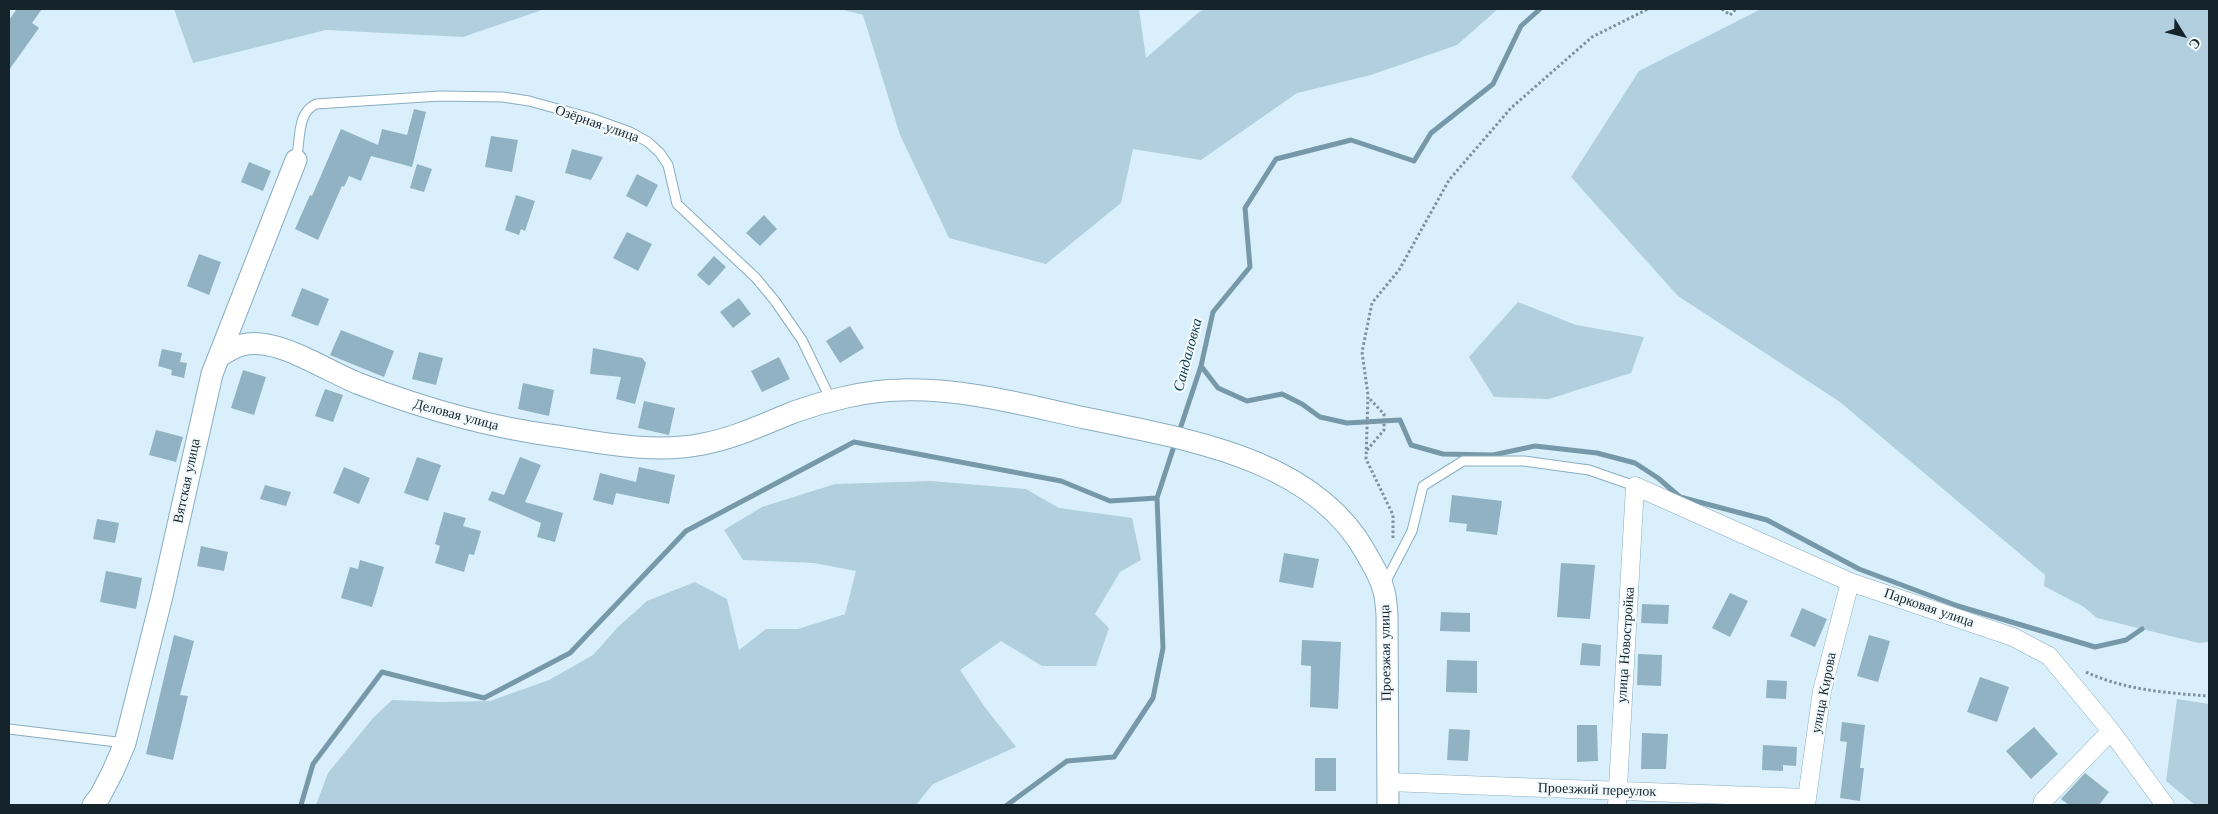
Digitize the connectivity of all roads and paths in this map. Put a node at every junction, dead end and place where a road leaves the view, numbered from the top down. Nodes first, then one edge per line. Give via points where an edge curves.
1 (1648, 9) edge
2 (1722, 9) edge
3 (1736, 9) edge
4 (296, 160) joint
5 (220, 356) junction
6 (1368, 398) junction
7 (831, 400) junction
8 (1137, 429) joint
9 (1366, 450) junction
10 (1636, 486) junction
11 (1393, 547) dead end
12 (1850, 582) junction
13 (1383, 587) junction
14 (2080, 670) dead end
15 (2209, 696) edge
16 (9, 729) edge
17 (2111, 731) junction
18 (125, 743) junction
19 (1388, 782) junction
20 (1617, 798) edge
21 (1806, 802) edge
22 (93, 805) edge
23 (1388, 805) edge
24 (2042, 805) edge
25 (2165, 805) edge

1 - 6 path via 1592,37 1511,108 1449,180 1399,270 1372,303 1362,352
2 - 3 path via 1730,16
4 - 5 street, Вятская улица
4 - 7 lane, Озёрная улица via 304,116 316,104 440,96 503,97 591,118 630,132 648,142 668,165 677,204 756,278 775,302 802,340
5 - 7 street, Деловая улица via 236,346 252,343 276,346 407,402 486,425 644,447 679,448 706,444
5 - 18 street, Вятская улица via 198,429 162,596
6 - 9 path
6 - 9 path via 1384,414 1384,430
7 - 8 street, Деловая улица via 899,390 942,392 999,399
8 - 13 street, Проезжая улица via 1253,460 1316,495 1357,537
9 - 11 path via 1366,459 1393,515
10 - 12 street, Парковая улица
10 - 13 lane via 1589,470 1524,461 1463,461 1423,486 1412,530
10 - 20 street, улица Новостройка
12 - 17 street, Парковая улица via 2014,637 2049,656
12 - 21 street, улица Кирова via 1822,690
13 - 19 street, Проезжая улица via 1387,614
14 - 15 path via 2139,690
16 - 18 lane
17 - 24 street
17 - 25 street, Парковая улица
18 - 22 street, Вятская улица
19 - 20 street, Проезжий переулок
19 - 23 street, Проезжая улица
20 - 21 street, Проезжий переулок

